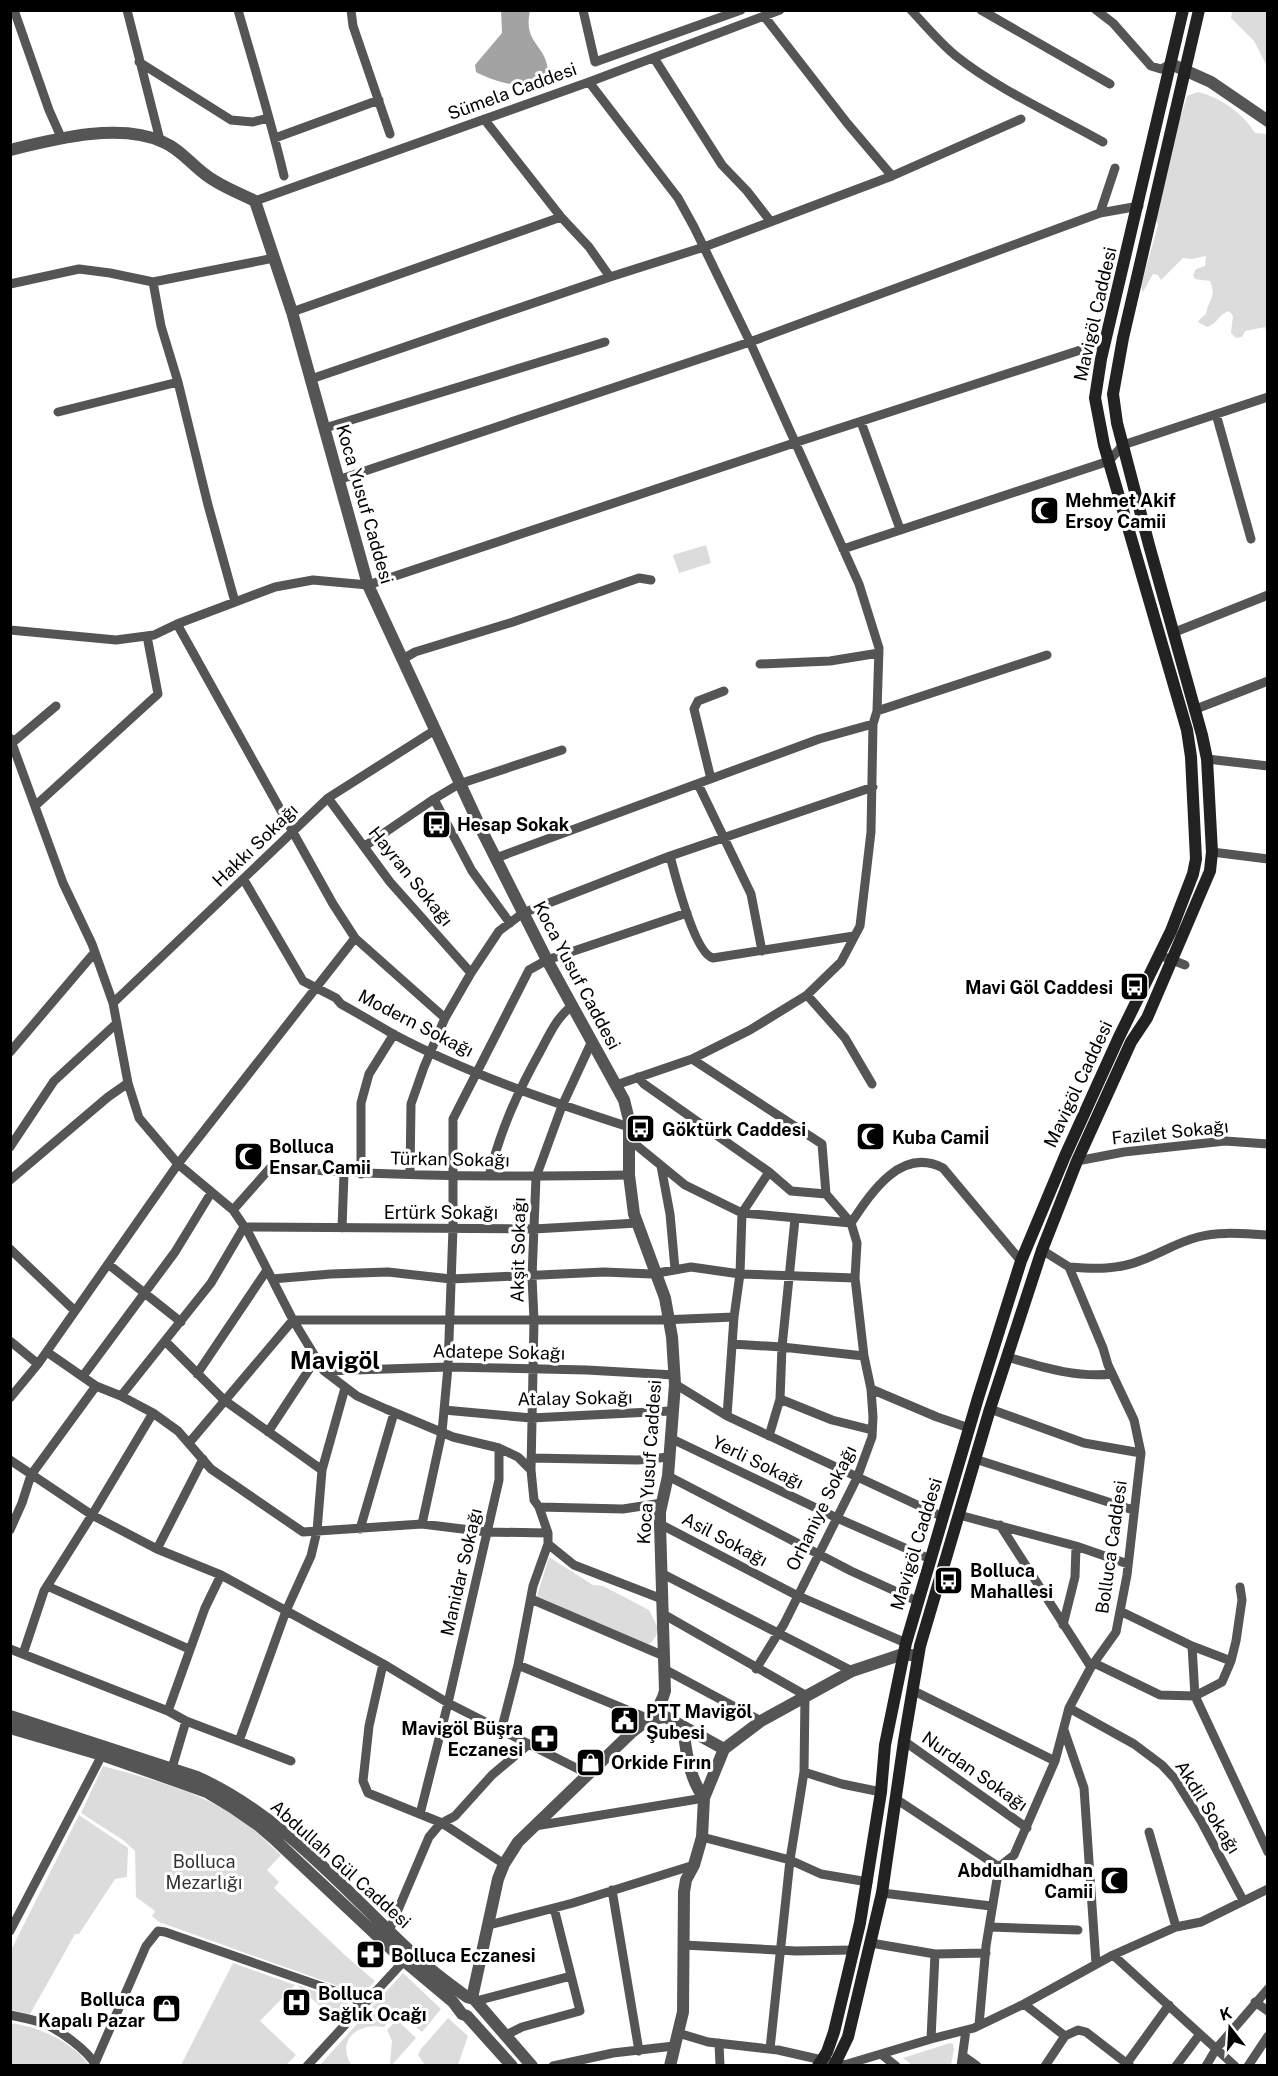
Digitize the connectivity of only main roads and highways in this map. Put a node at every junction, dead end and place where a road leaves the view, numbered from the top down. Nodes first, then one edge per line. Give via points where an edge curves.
1 (1183, 10) edge
2 (1199, 10) edge
3 (819, 2063) edge
4 (834, 2065) edge

1 - 3 main road, Mavigöl Caddesi via 1095,398 1109,461 1183,714 1191,757 1196,859 1187,892 1021,1261 904,1648 885,1745 868,1882 834,2032
2 - 4 main road, Mavigöl Caddesi via 1114,380 1114,406 1206,759 1212,852 1208,880 1147,1018 1131,1042 1077,1161 1042,1250 990,1409 918,1656 882,1893 848,2037

